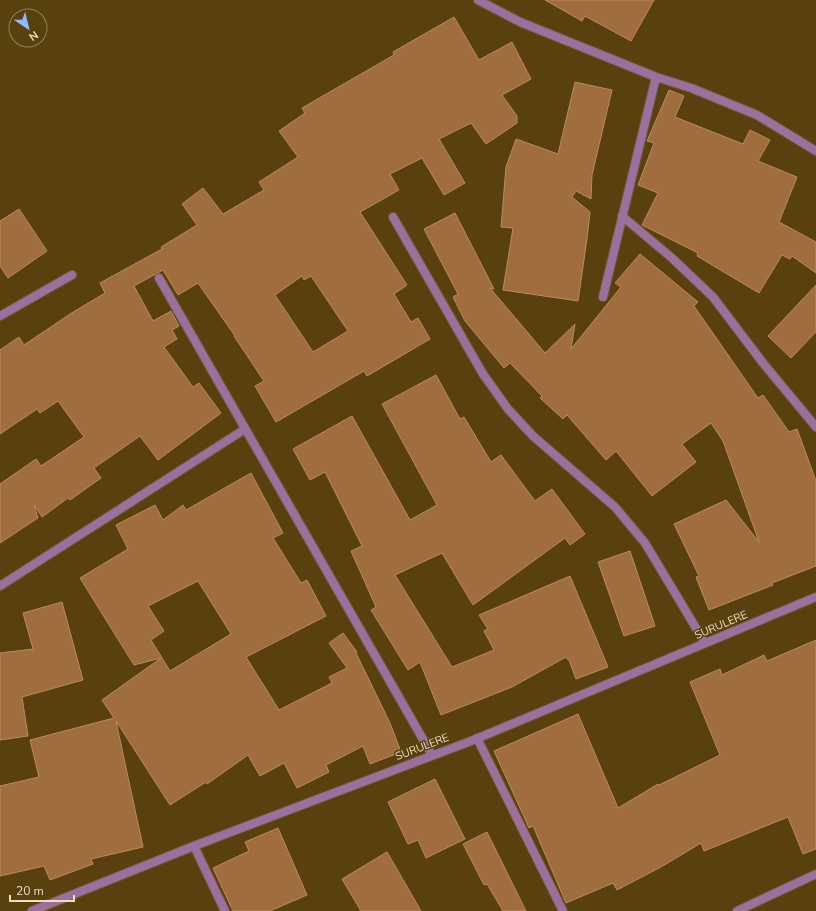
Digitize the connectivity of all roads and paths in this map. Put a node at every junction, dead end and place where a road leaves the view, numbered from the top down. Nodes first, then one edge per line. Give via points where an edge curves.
1 (478, 0) edge
2 (656, 77) junction
3 (816, 151) edge
4 (622, 216) junction
5 (393, 217) dead end
6 (72, 275) dead end
7 (159, 278) dead end
8 (602, 297) dead end
9 (0, 316) edge
10 (816, 427) edge
11 (245, 429) junction
12 (0, 586) edge
13 (816, 597) edge
14 (705, 643) junction
15 (476, 738) junction
16 (432, 755) junction
17 (194, 846) junction
18 (816, 874) edge
19 (32, 911) edge
20 (225, 911) edge
21 (563, 911) edge
22 (737, 911) edge

1 - 2 street via 520,22
2 - 3 street via 691,88 757,115
2 - 4 street
4 - 8 street
4 - 10 street via 714,297 763,363
5 - 14 street via 483,374 508,409 533,436 615,507 645,543
6 - 9 street
7 - 11 street
11 - 12 street
11 - 16 street
13 - 14 street, SURULERE
14 - 15 street, SURULERE
15 - 16 street, SURULERE
15 - 21 street
16 - 17 street, SURULERE
17 - 19 street, SURULERE
17 - 20 street
18 - 22 street

